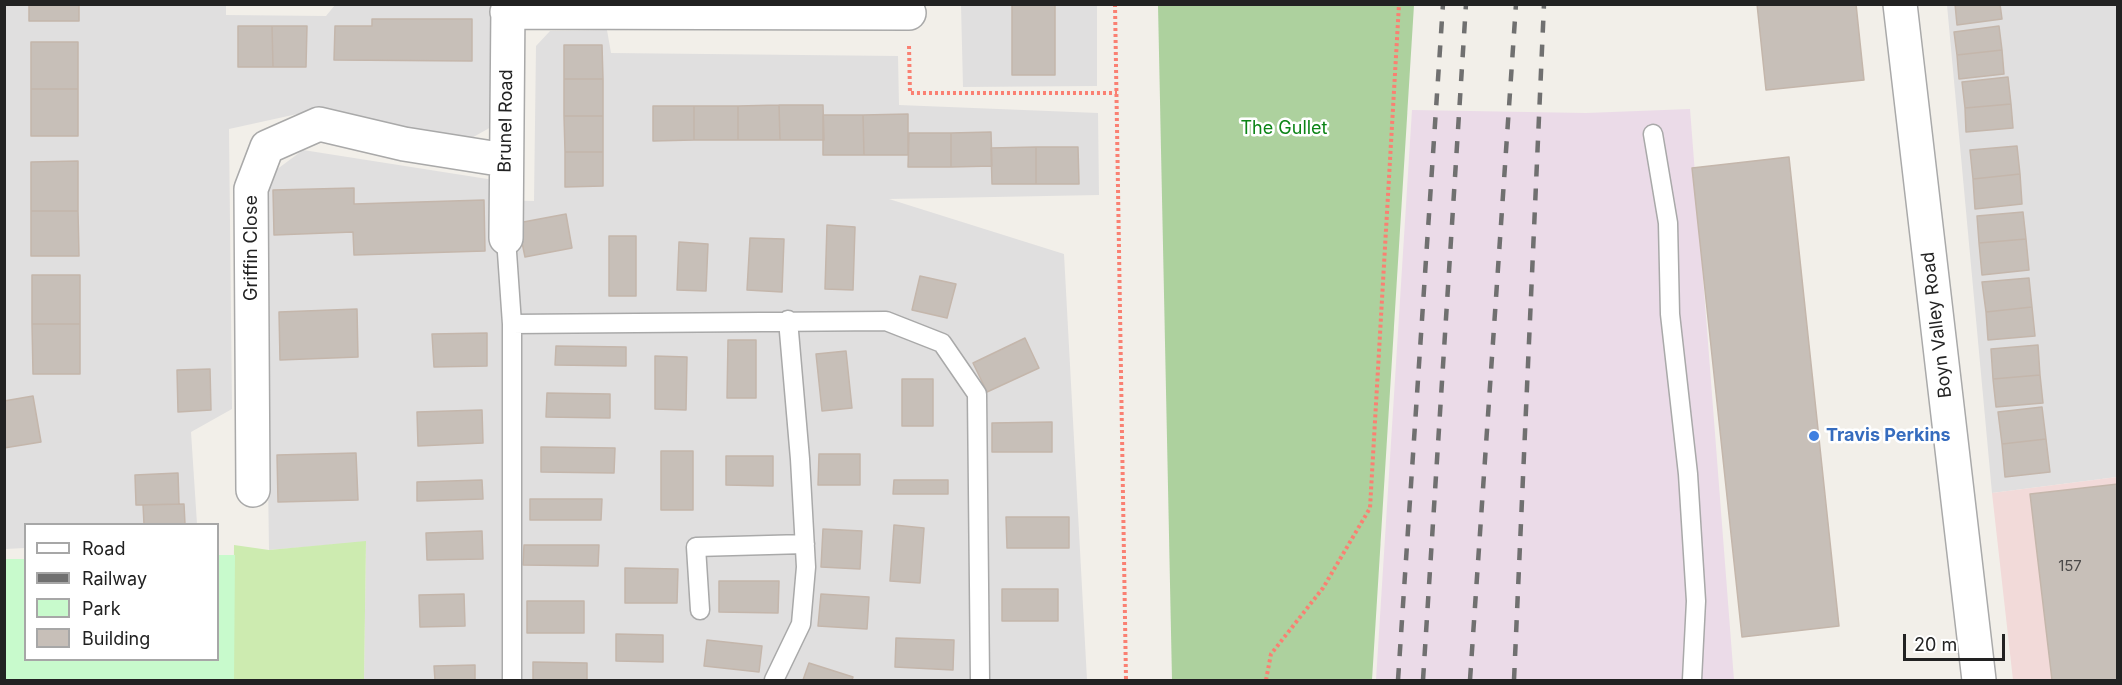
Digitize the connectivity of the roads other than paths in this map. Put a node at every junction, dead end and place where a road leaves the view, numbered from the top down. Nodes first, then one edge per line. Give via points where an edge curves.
1 (1900, 4) edge
2 (508, 8) edge
3 (909, 13) road end
4 (1653, 134) dead end
5 (505, 160) junction
6 (506, 238) joint
7 (788, 320) junction
8 (512, 324) junction
9 (253, 490) dead end
10 (805, 544) junction
11 (700, 610) dead end
12 (512, 681) edge
13 (774, 681) edge
14 (980, 681) edge
15 (1692, 681) edge
16 (1979, 681) edge

1 - 16 street, Boyn Valley Road
2 - 3 street
2 - 5 street, Brunel Road
4 - 15 lane via 1668,223 1670,314 1688,474 1696,602
5 - 6 street, Brunel Road
5 - 9 street, Griffin Close via 404,144 319,124 267,147 250,189
6 - 8 lane
7 - 8 lane
7 - 10 lane
7 - 14 lane via 886,321 942,343 977,394
8 - 12 lane
10 - 11 lane via 696,547
10 - 13 lane via 801,624

